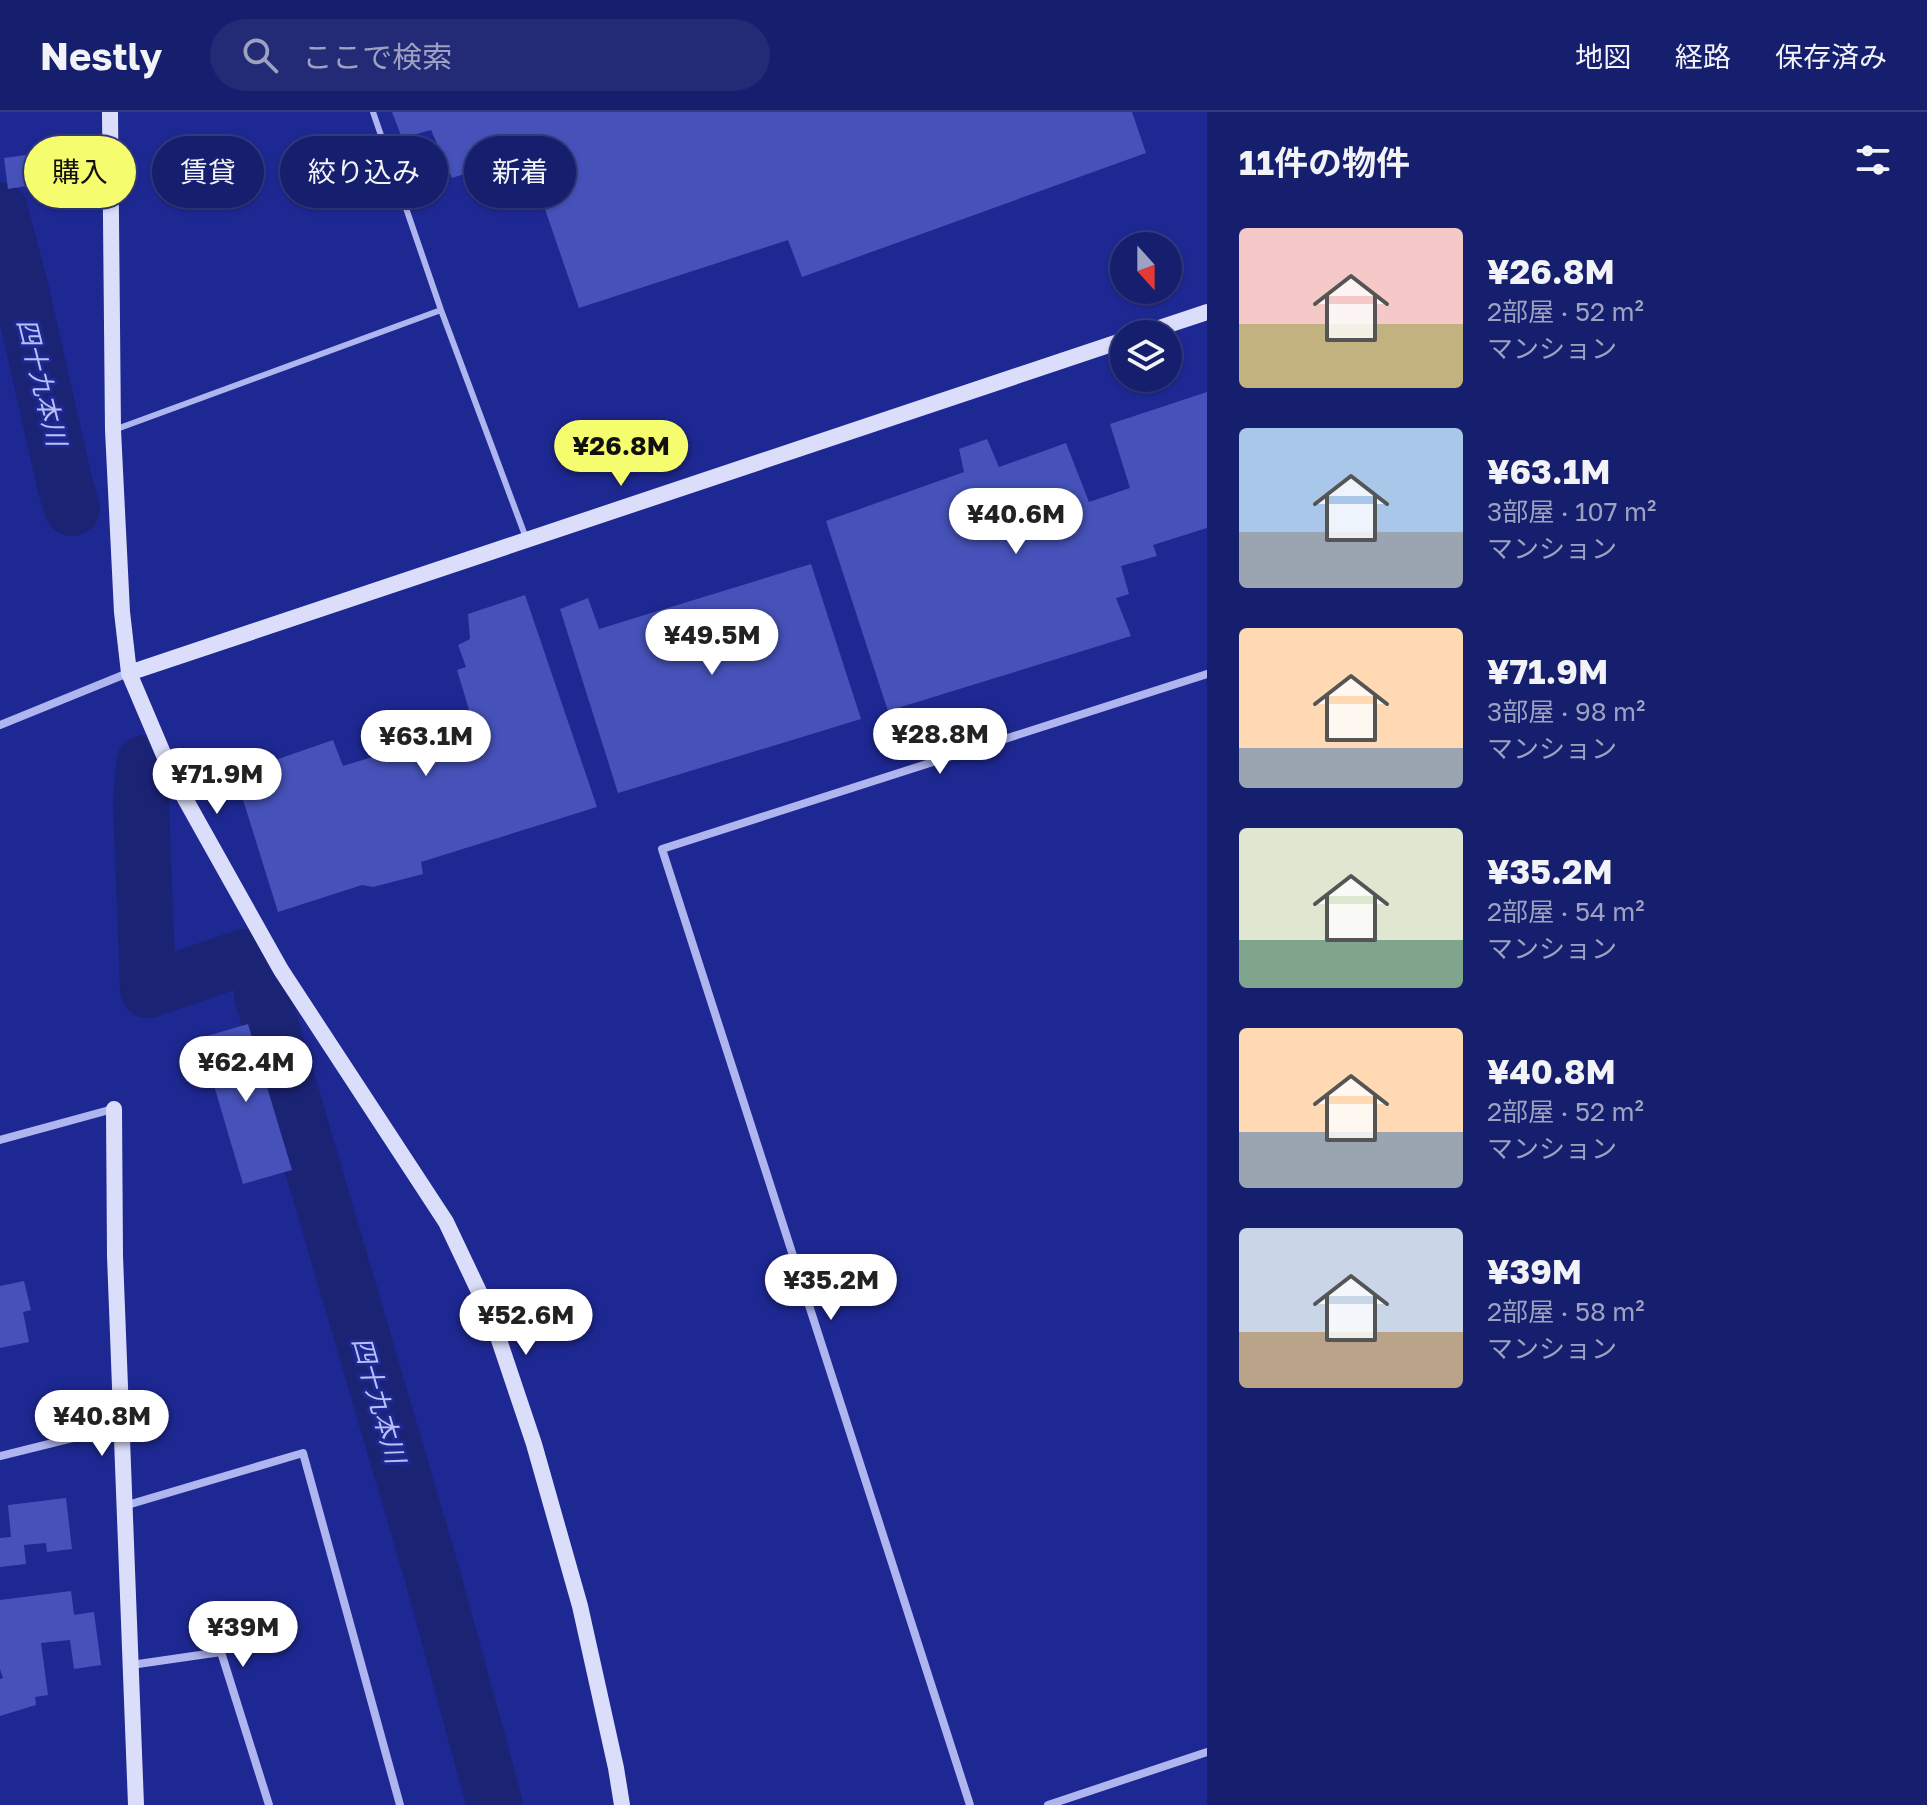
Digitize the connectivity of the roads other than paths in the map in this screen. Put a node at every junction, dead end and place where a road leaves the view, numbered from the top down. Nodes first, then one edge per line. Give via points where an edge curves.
1 (110, 112) edge
2 (373, 112) edge
3 (441, 310) junction
4 (1207, 312) edge
5 (1182, 320) edge
6 (1110, 345) edge
7 (113, 430) junction
8 (527, 541) junction
9 (129, 673) junction
10 (1207, 674) edge
11 (0, 725) edge
12 (114, 1109) joint
13 (0, 1140) edge
14 (121, 1426) junction
15 (0, 1456) edge
16 (124, 1507) junction
17 (130, 1665) junction
18 (1207, 1752) edge
19 (136, 1805) edge
20 (269, 1805) edge
21 (400, 1805) edge
22 (622, 1805) edge
23 (970, 1805) edge
24 (1048, 1805) edge

1 - 7 street
2 - 3 lane
3 - 7 lane
3 - 8 lane
4 - 5 street
6 - 8 street
7 - 9 street
8 - 9 street
9 - 11 street
9 - 22 street via 174,779 281,970 446,1222 492,1319 580,1606
10 - 23 street via 662,849
12 - 13 street
12 - 14 street
14 - 15 street
14 - 16 street
16 - 17 street
16 - 21 street via 303,1453
17 - 19 street
17 - 20 street via 221,1652
18 - 24 street

